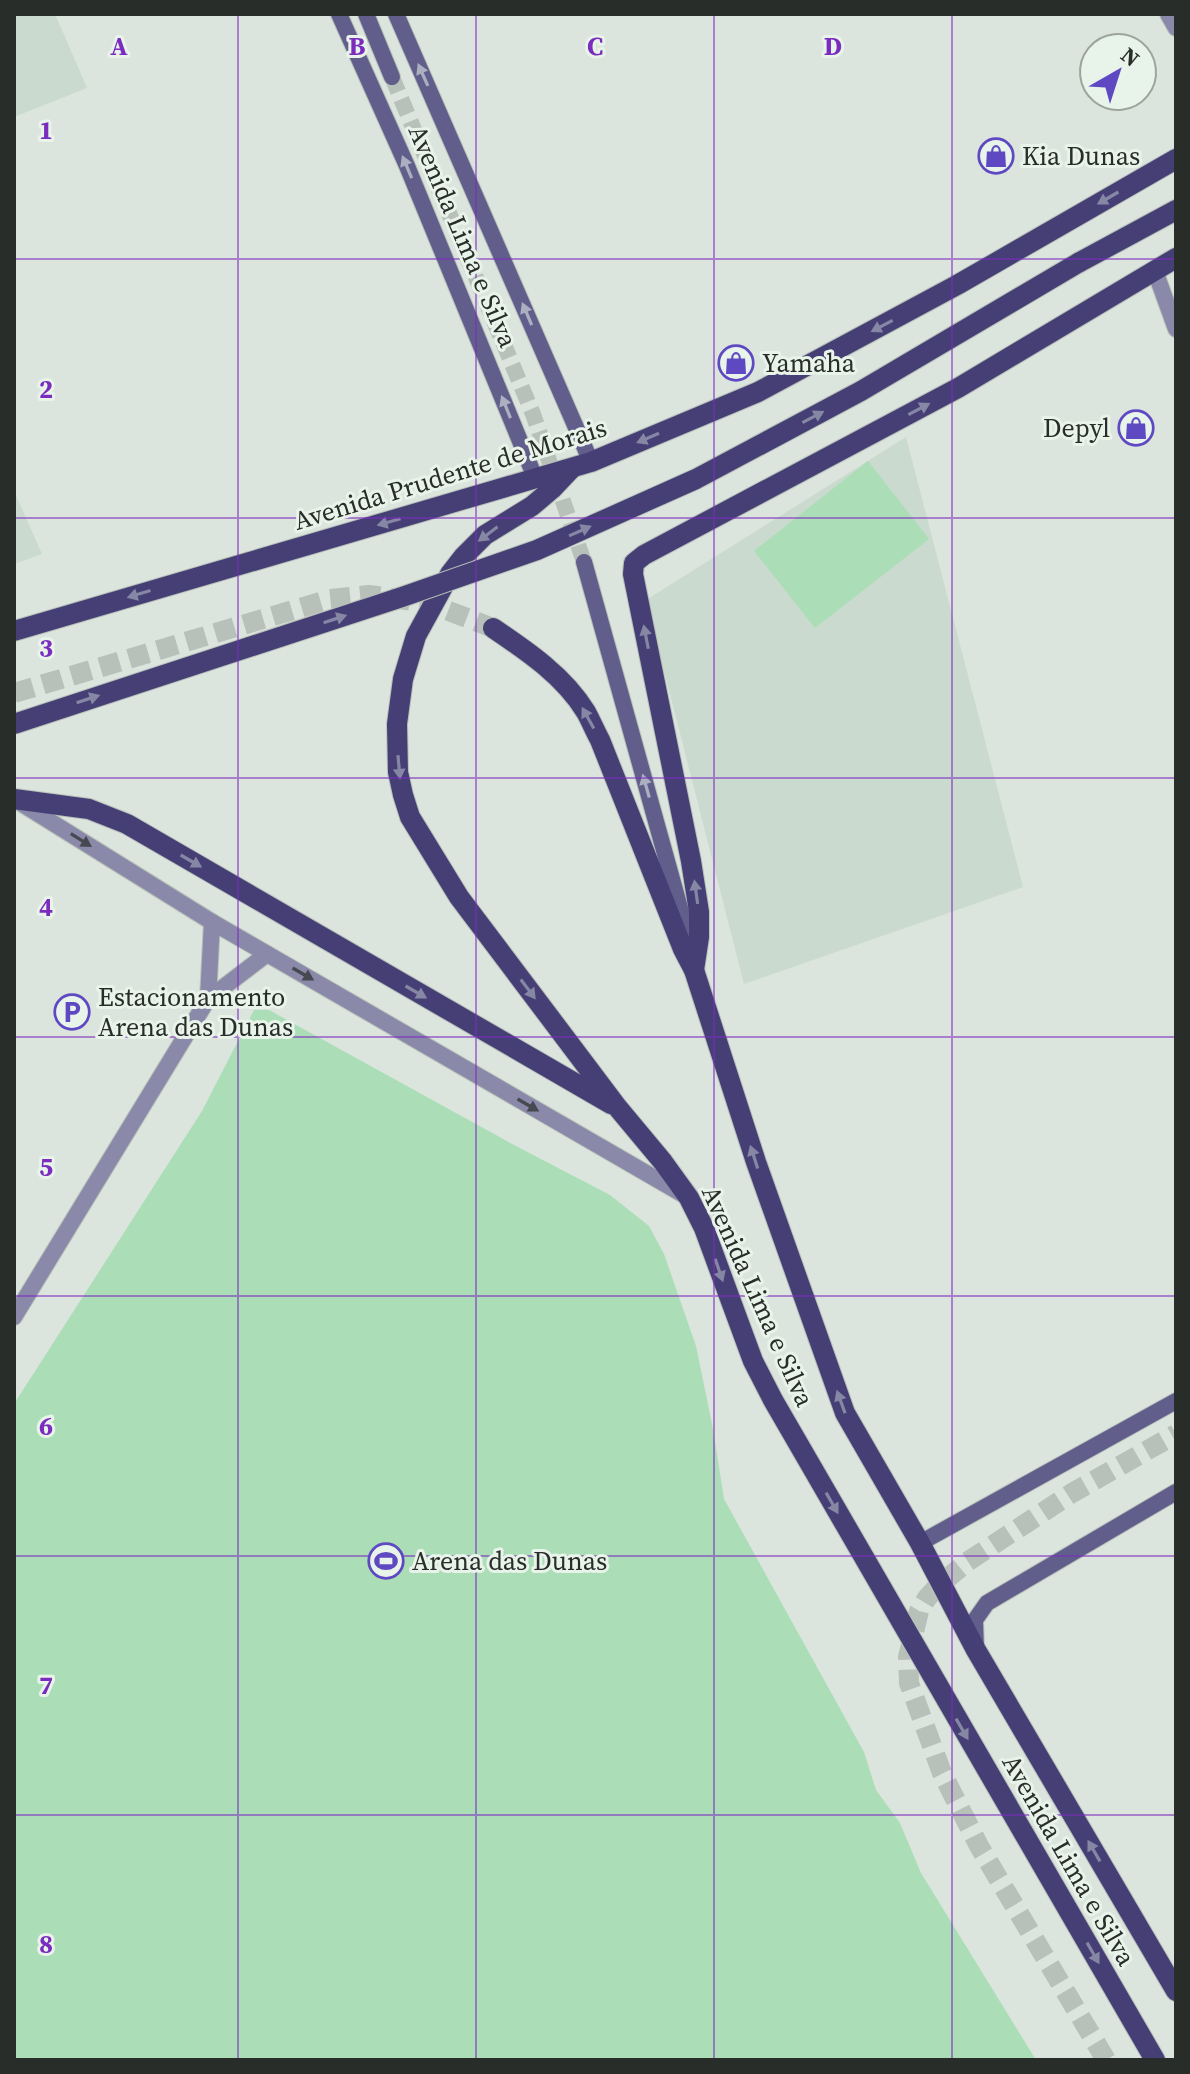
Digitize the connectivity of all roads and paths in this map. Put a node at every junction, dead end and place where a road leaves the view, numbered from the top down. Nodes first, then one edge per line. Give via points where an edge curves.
1 (339, 14) edge
2 (366, 14) edge
3 (396, 14) edge
4 (1168, 14) edge
5 (1176, 28) edge
6 (392, 77) tunnel mouth
7 (1176, 159) edge
8 (1176, 210) edge
9 (1176, 258) edge
10 (1155, 271) junction
11 (1176, 329) edge
12 (581, 466) junction
13 (536, 480) junction
14 (584, 562) tunnel mouth
15 (493, 628) tunnel mouth
16 (14, 631) edge
17 (14, 724) edge
18 (14, 799) edge
19 (212, 922) junction
20 (267, 954) junction
21 (694, 970) junction
22 (208, 999) junction
23 (618, 1108) junction
24 (689, 1198) junction
25 (14, 1317) edge
26 (1176, 1401) edge
27 (1176, 1492) edge
28 (920, 1543) junction
29 (976, 1650) junction
30 (1176, 1991) edge
31 (1155, 2060) edge

13 -> 1 main road, Avenida Lima e Silva
2 - 6 main road
12 -> 3 main road, Avenida Lima e Silva
4 - 5 street
7 -> 12 main road, Avenida Prudente de Morais via 758,392
17 -> 8 main road, bridge via 537,550 696,479
9 - 10 main road
10 - 11 street
21 -> 10 main road via 699,912 634,563 958,388
12 - 13 main road, Avenida Prudente de Morais
12 -> 23 main road, Avenida Lima e Silva via 485,535 450,574 416,636 403,679 398,772 410,817 459,897
13 -> 16 main road, Avenida Prudente de Morais
21 -> 14 main road
21 -> 15 main road, Avenida Lima e Silva via 585,711 556,676
18 -> 19 street
18 -> 23 main road via 89,809 127,824
19 - 20 street
19 - 22 street
20 - 22 street
20 -> 24 street
28 -> 21 main road, Avenida Lima e Silva via 845,1413
22 - 25 street
23 - 24 main road, Avenida Lima e Silva
24 -> 31 main road, Avenida Lima e Silva via 773,1400
26 - 28 main road
27 - 29 main road via 987,1603 975,1620
28 - 29 main road, Avenida Lima e Silva
30 -> 29 main road, Avenida Lima e Silva

